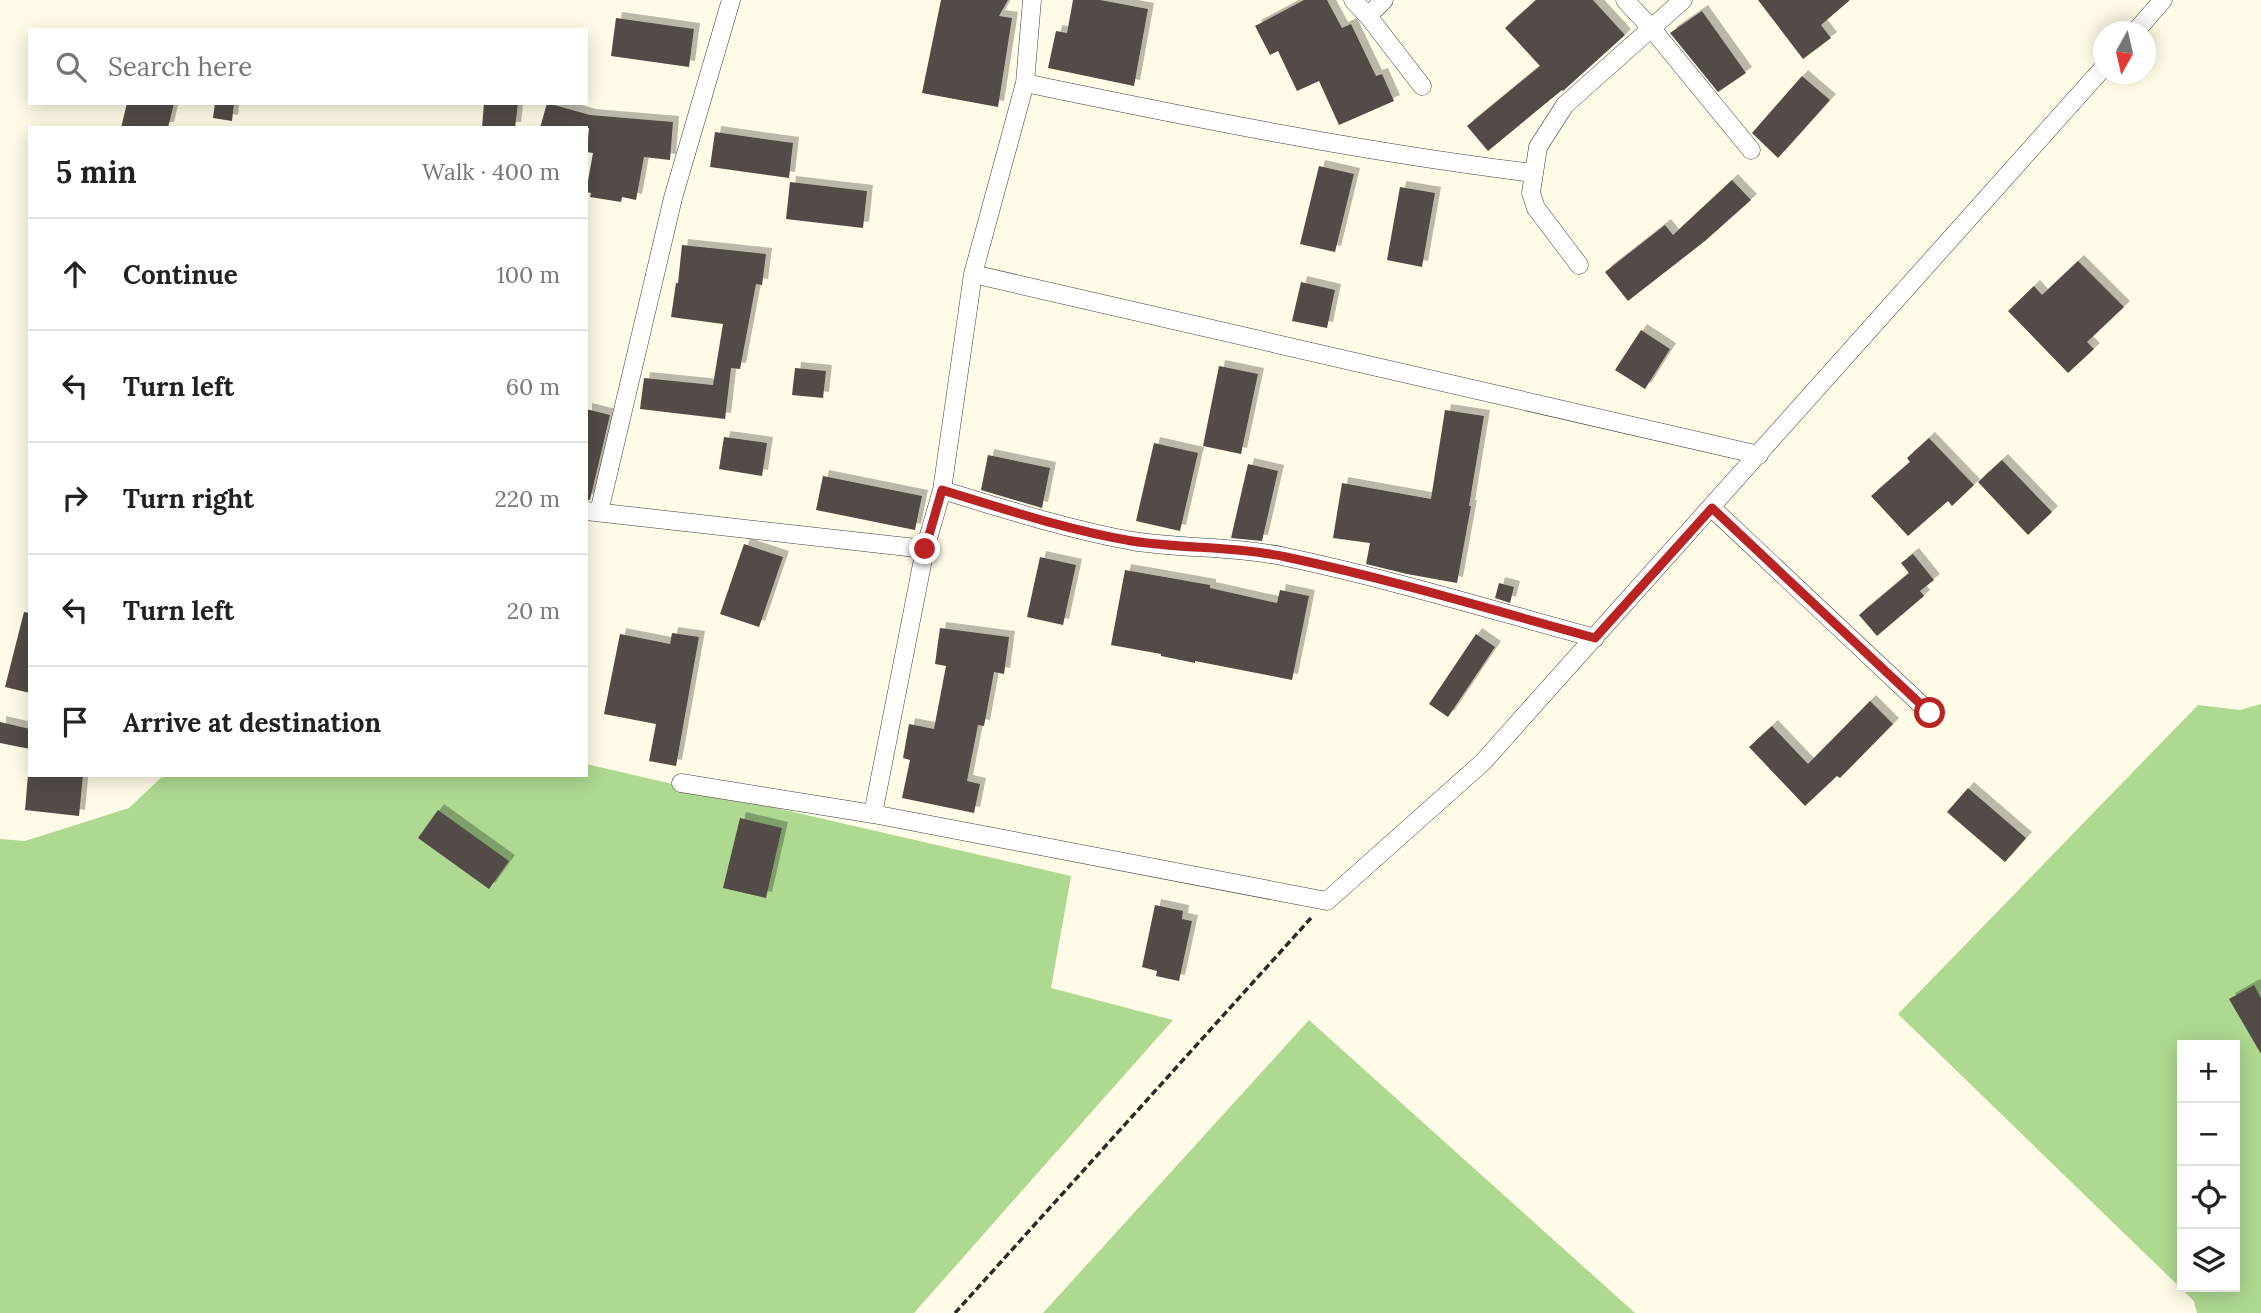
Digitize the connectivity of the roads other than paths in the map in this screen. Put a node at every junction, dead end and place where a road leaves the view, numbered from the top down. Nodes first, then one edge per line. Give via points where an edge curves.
1 (731, 0) edge
2 (1032, 0) edge
3 (1353, 0) edge
4 (1384, 0) edge
5 (1625, 0) edge
6 (1683, 0) edge
7 (2163, 0) edge
8 (1368, 16) junction
9 (2145, 21) edge
10 (1652, 29) junction
11 (2093, 79) edge
12 (1025, 83) junction
13 (1422, 86) dead end
14 (1751, 150) dead end
15 (1532, 173) junction
16 (1579, 265) dead end
17 (973, 274) junction
18 (1759, 455) junction
19 (942, 490) junction
20 (1712, 508) junction
21 (593, 512) edge
22 (925, 549) junction
23 (1595, 638) junction
24 (1930, 713) dead end
25 (681, 783) dead end
26 (873, 814) junction

1 - 21 street via 673,198
2 - 12 street
3 - 8 street
4 - 8 street
5 - 10 street
6 - 10 street
7 - 9 street
8 - 13 street
10 - 14 street
10 - 15 street via 1565,105 1538,147
11 - 18 street
12 - 15 street via 1212,122
12 - 17 street
15 - 16 street via 1536,208
17 - 18 street
17 - 19 street
18 - 20 street
19 - 22 street
19 - 23 street via 1132,541 1284,556
20 - 23 street
20 - 24 street
21 - 22 street
22 - 26 street
23 - 26 street via 1483,762 1327,901
25 - 26 street

